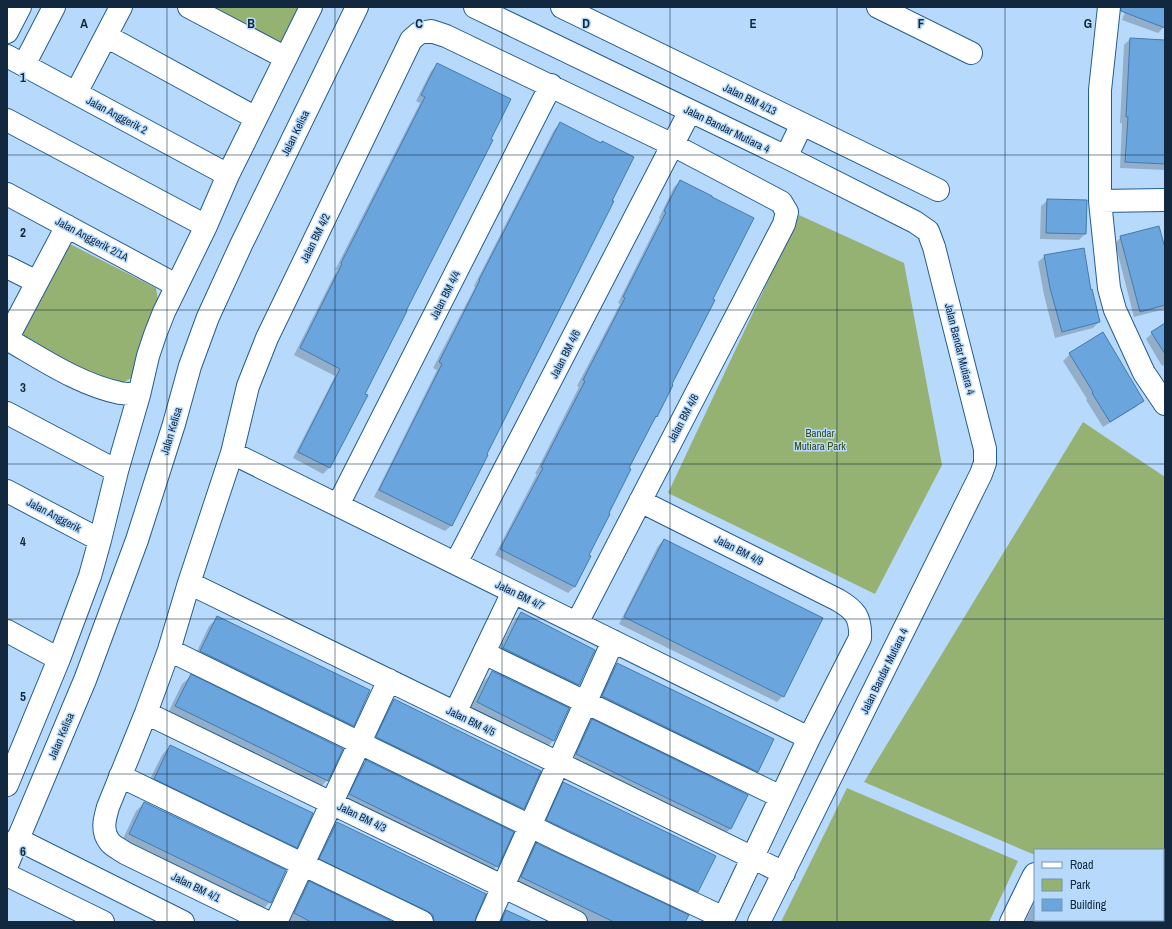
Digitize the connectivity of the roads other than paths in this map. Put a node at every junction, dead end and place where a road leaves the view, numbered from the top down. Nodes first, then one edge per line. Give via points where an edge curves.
1 (20, 7) edge
2 (54, 7) edge
3 (122, 7) edge
4 (189, 7) edge
5 (311, 7) edge
6 (357, 7) edge
7 (475, 7) edge
8 (562, 7) edge
9 (878, 7) edge
10 (1109, 7) edge
11 (7, 32) edge
12 (106, 36) junction
13 (971, 52) dead end
14 (286, 58) junction
15 (16, 61) edge
16 (551, 86) junction
17 (76, 93) junction
18 (690, 111) junction
19 (256, 118) junction
20 (7, 120) edge
21 (802, 124) junction
22 (673, 144) junction
23 (786, 157) junction
24 (228, 175) junction
25 (938, 190) dead end
26 (7, 194) edge
27 (1165, 200) edge
28 (1100, 201) junction
29 (67, 226) junction
30 (206, 226) junction
31 (7, 267) edge
32 (37, 282) junction
33 (176, 285) junction
34 (7, 339) edge
35 (139, 395) junction
36 (1165, 404) edge
37 (7, 413) edge
38 (232, 453) junction
39 (117, 471) junction
40 (7, 490) edge
41 (640, 501) junction
42 (338, 505) junction
43 (100, 540) junction
44 (456, 563) junction
45 (189, 584) junction
46 (514, 592) junction
47 (577, 623) junction
48 (7, 631) edge
49 (613, 641) junction
50 (169, 650) junction
51 (484, 653) junction
52 (59, 659) junction
53 (389, 680) junction
54 (586, 702) junction
55 (146, 713) junction
56 (455, 713) junction
57 (809, 738) junction
58 (360, 743) junction
59 (558, 763) junction
60 (9, 773) edge
61 (120, 776) junction
62 (781, 797) junction
63 (332, 802) junction
64 (530, 826) junction
65 (17, 839) junction
66 (752, 858) junction
67 (303, 864) junction
68 (7, 865) edge
69 (784, 873) junction
70 (7, 875) edge
71 (1034, 875) edge
72 (503, 886) junction
73 (723, 920) edge
74 (103, 922) edge
75 (183, 922) edge
76 (267, 922) edge
77 (276, 922) edge
78 (422, 922) edge
79 (487, 922) edge
80 (576, 922) edge
81 (760, 922) edge
82 (1011, 922) edge

1 - 11 street
2 - 15 street
3 - 12 street
4 - 14 street
5 - 14 street
6 - 65 street, Jalan Kelisa via 208,317 190,366 137,540 84,680
7 - 18 street, Jalan Bandar Mutiara 4
8 - 21 street, Jalan BM 4/13
9 - 13 street
10 - 28 street via 1100,90
12 - 17 street
12 - 19 street
14 - 19 street
15 - 17 street, Jalan Anggerik 2
16 - 22 street
16 - 38 street, Jalan BM 4/2 via 431,31 419,33 411,40 267,338 248,386
16 - 42 street, Jalan BM 4/4
17 - 24 street, Jalan Anggerik 2
18 - 22 street, Jalan BM 4/6
18 - 23 street, Jalan Bandar Mutiara 4
19 - 24 street
20 - 30 street
21 - 23 street
21 - 25 street, Jalan BM 4/13
22 - 41 street, Jalan BM 4/8 via 780,202 786,212 784,224
22 - 44 street, Jalan BM 4/6
23 - 69 street, Jalan Bandar Mutiara 4 via 928,231 985,449 985,463
24 - 30 street
26 - 29 street, Jalan Anggerik 2/1A
27 - 28 street
28 - 36 street via 1109,288 1114,310 1144,373
29 - 32 street
29 - 33 street, Jalan Anggerik 2/1A
30 - 33 street
31 - 32 street
32 - 34 street
33 - 35 street via 155,335
34 - 35 street via 72,376 120,393
35 - 39 street
37 - 39 street
38 - 42 street, Jalan BM 4/7
38 - 45 street, Jalan BM 4/2
39 - 43 street
40 - 43 street, Jalan Anggerik
41 - 47 street, Jalan BM 4/8
41 - 57 street, Jalan BM 4/9 via 851,608 857,617 860,638
42 - 44 street, Jalan BM 4/7
43 - 52 street via 90,576
44 - 46 street, Jalan BM 4/7
45 - 50 street, Jalan BM 4/2
45 - 53 street, Jalan BM 4/5
46 - 47 street, Jalan BM 4/7
46 - 51 street
47 - 49 street, Jalan BM 4/7
48 - 52 street
49 - 54 street
49 - 57 street, Jalan BM 4/7
50 - 55 street, Jalan BM 4/1
50 - 58 street
51 - 54 street
51 - 56 street
52 - 60 street
53 - 56 street, Jalan BM 4/5
53 - 58 street
54 - 59 street
54 - 62 street
55 - 61 street, Jalan BM 4/1
55 - 63 street, Jalan BM 4/3
56 - 59 street, Jalan BM 4/5
57 - 62 street, Jalan BM 4/9
58 - 63 street
58 - 64 street
59 - 64 street
59 - 66 street, Jalan BM 4/5
61 - 67 street
61 - 76 street, Jalan BM 4/1 via 104,822 104,831 110,842 125,853
62 - 66 street, Jalan BM 4/9
63 - 67 street
63 - 72 street, Jalan BM 4/3
64 - 72 street
64 - 73 street
65 - 68 street, Jalan Kelisa
65 - 75 street
66 - 69 street, Jalan BM 4/5
66 - 73 street, Jalan BM 4/9
67 - 77 street
67 - 78 street
69 - 81 street, Jalan Bandar Mutiara 4
70 - 74 street
71 - 82 street
72 - 79 street
72 - 80 street, Jalan BM 4/3

